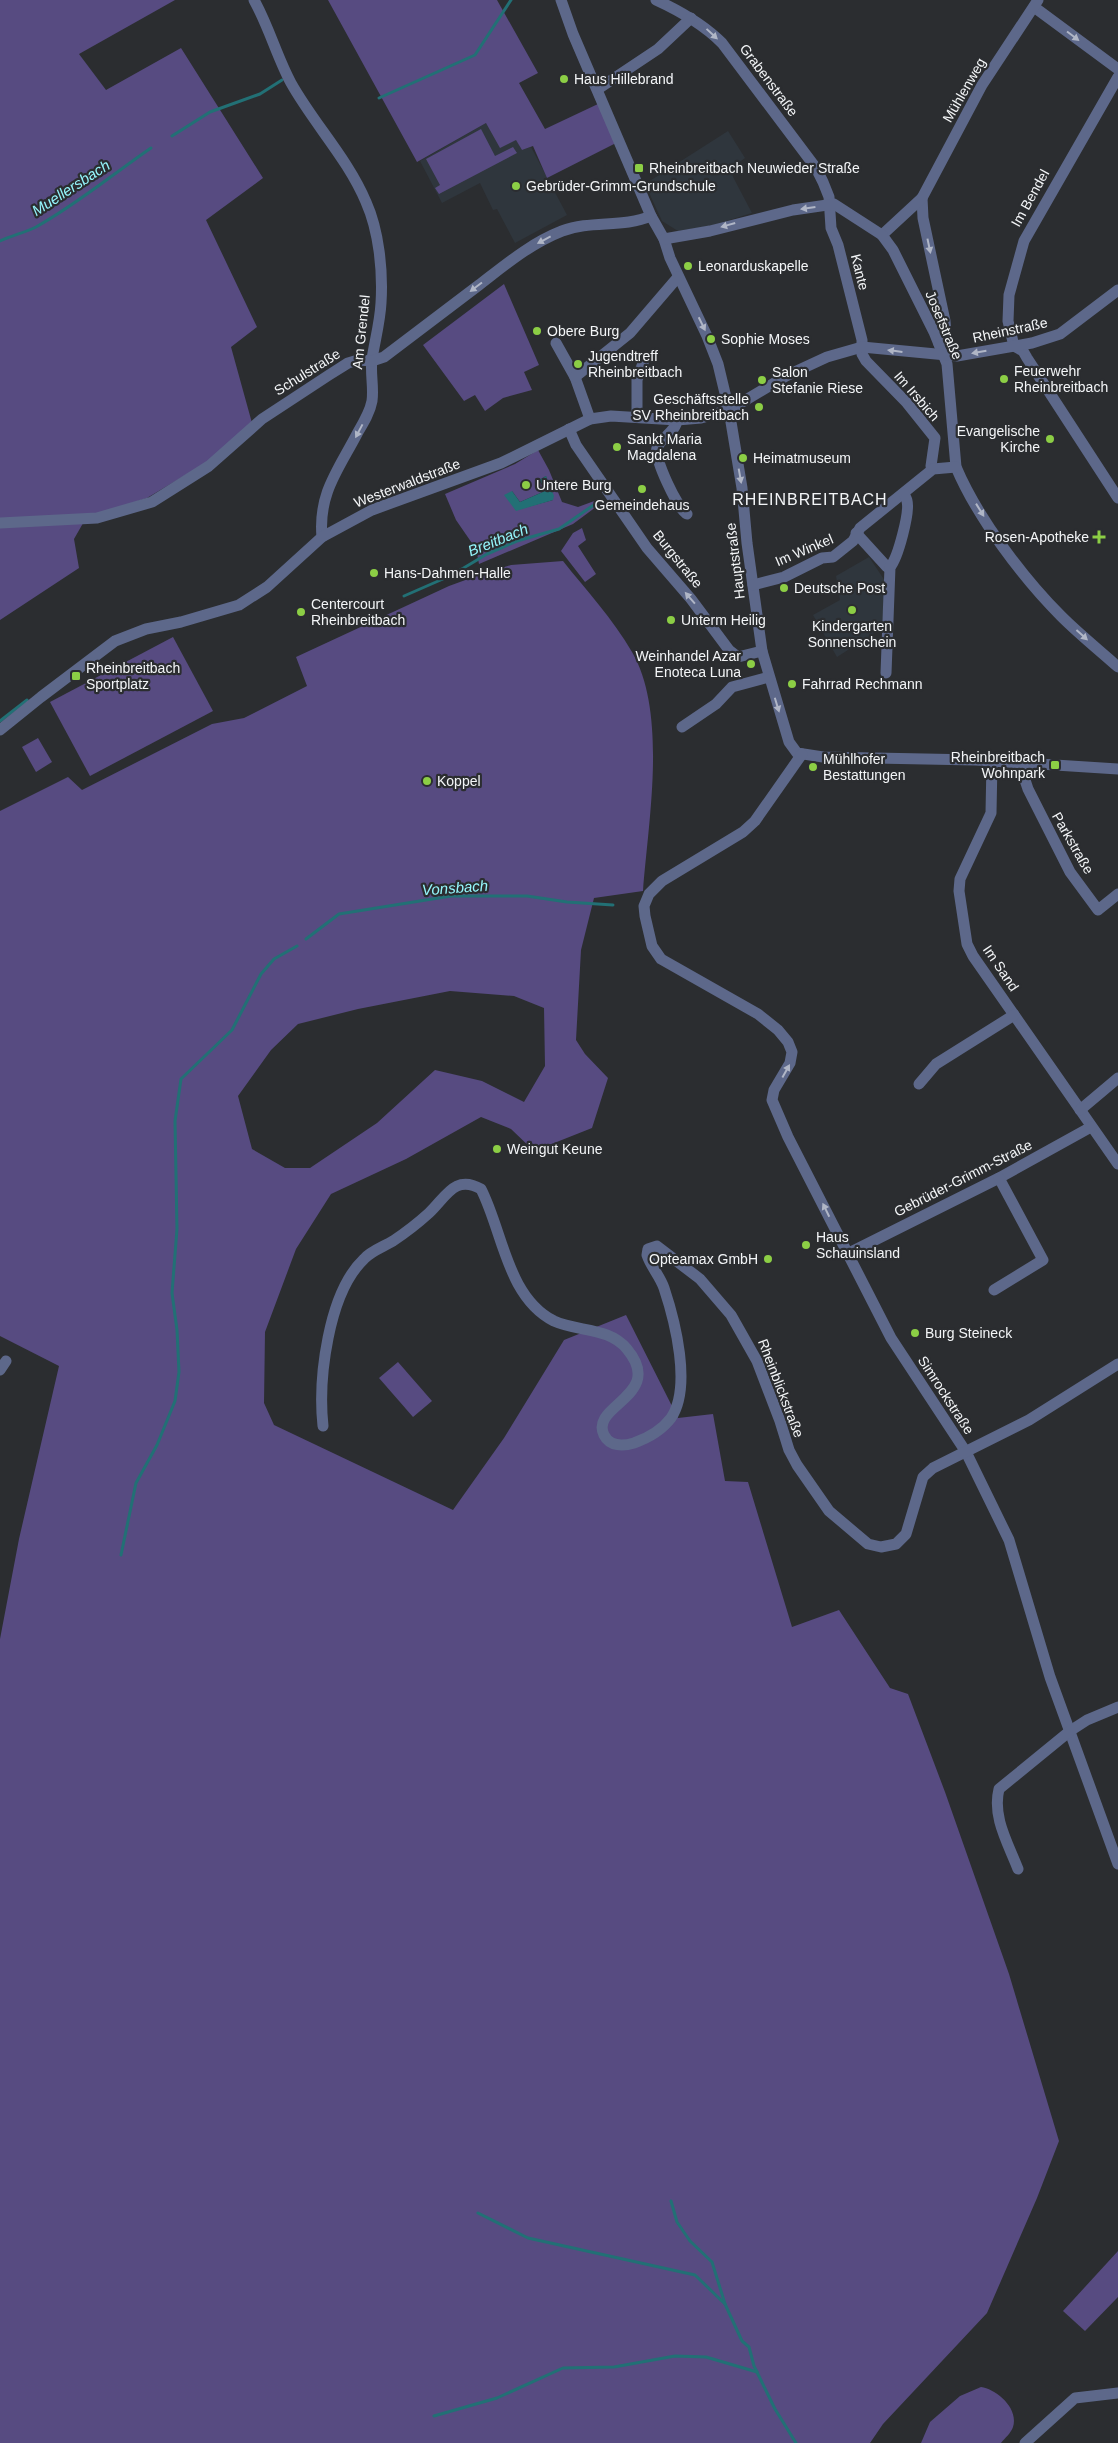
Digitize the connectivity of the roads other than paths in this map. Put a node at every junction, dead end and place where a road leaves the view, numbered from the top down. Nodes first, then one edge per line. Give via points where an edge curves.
1 (254, 0) edge
2 (561, 0) edge
3 (656, 0) edge
4 (1036, 3) edge
5 (691, 18) junction
6 (1118, 69) edge
7 (1117, 81) edge
8 (598, 89) junction
9 (922, 198) junction
10 (829, 205) junction
11 (651, 216) junction
12 (882, 234) junction
13 (664, 239) junction
14 (679, 278) junction
15 (1118, 290) edge
16 (556, 343) dead end
17 (939, 344) junction
18 (1014, 346) junction
19 (862, 347) junction
20 (944, 356) junction
21 (644, 360) dead end
22 (372, 361) junction
23 (575, 377) junction
24 (729, 410) junction
25 (636, 417) junction
26 (590, 419) junction
27 (677, 420) junction
28 (569, 429) junction
29 (956, 468) junction
30 (933, 469) junction
31 (904, 494) junction
32 (1118, 498) edge
33 (687, 514) dead end
34 (0, 524) edge
35 (856, 533) junction
36 (322, 537) junction
37 (890, 567) junction
38 (753, 585) junction
39 (762, 651) junction
40 (1118, 667) edge
41 (886, 673) dead end
42 (768, 677) junction
43 (682, 727) dead end
44 (0, 730) edge
45 (802, 754) junction
46 (992, 762) junction
47 (1026, 764) junction
48 (1118, 769) edge
49 (1118, 894) edge
50 (1014, 1015) junction
51 (1118, 1078) edge
52 (919, 1084) dead end
53 (1080, 1110) junction
54 (1091, 1127) junction
55 (1118, 1164) edge
56 (999, 1178) junction
57 (847, 1254) junction
58 (994, 1290) dead end
59 (1118, 1364) edge
60 (323, 1426) dead end
61 (966, 1452) junction
62 (1118, 1708) edge
63 (1070, 1731) junction
64 (1118, 1864) edge
65 (1018, 1869) dead end
66 (1118, 2393) edge
67 (1025, 2443) edge

1 - 22 street, Am Grendel via 292,83 368,208 381,272 381,304
2 - 8 street, Hauptstraße
3 - 5 street, Grabenstraße
4 -> 6 street
4 - 9 street, Mühlenweg via 982,85
5 - 8 street via 658,49
5 -> 10 street, Grabenstraße via 722,43 812,162 823,182
7 - 18 street, Im Bendel via 1024,241 1009,295 1008,320
8 - 11 street, Hauptstraße
9 - 12 street, Mühlenweg
9 -> 17 street via 923,218 945,321 946,333
10 - 12 street, Josefstraße via 839,205
10 -> 13 street, Josefstraße
10 - 19 street, Kante via 831,228
11 - 13 street, Hauptstraße
11 -> 22 street, Schulstraße via 636,222 574,227 542,241 384,357
12 - 17 street, Josefstraße
13 - 14 street, Hauptstraße
14 - 23 street via 630,333
14 -> 24 street, Hauptstraße via 718,364
15 - 18 street, Rheinstraße via 1060,334
16 - 23 street
17 - 20 street, Josefstraße
18 -> 20 street, Rheinstraße
18 - 32 street via 1023,351
20 -> 19 street, Rheinstraße
19 - 24 street, Rheinstraße via 826,357 786,376
19 - 30 street, Im Irsbich via 866,361 935,438
20 - 29 street, Josefstraße
21 - 25 street via 637,380
22 - 34 street, Schulstraße via 348,363 329,375 262,419 209,466 152,502 97,518
22 -> 36 street, Am Grendel via 372,401 368,415 334,474 324,501
23 - 26 street
24 - 27 street, Rheinstraße via 701,418
24 -> 38 street, Hauptstraße
25 - 26 street, Westerwaldstraße
25 - 27 street, Westerwaldstraße
26 - 28 street, Westerwaldstraße
27 - 33 street via 675,427 655,450 673,494
28 - 36 street, Westerwaldstraße via 501,463 372,510
39 -> 28 street, Burgstraße via 738,657 729,650 647,548 576,445
29 - 30 street
29 -> 40 street, Josefstraße via 988,524 1019,567 1061,616
30 - 31 street, Im Winkel
31 - 35 street, Im Winkel
31 - 37 street via 908,502 904,525 897,555
35 - 37 street via 880,562
35 - 38 street, Im Winkel via 853,541 832,557
36 - 44 street, Westerwaldstraße via 267,587 238,605 146,629 116,641
37 - 41 street
38 - 39 street, Hauptstraße
39 - 42 street, Hauptstraße
42 - 43 street via 732,687 716,704
42 -> 45 street, Hauptstraße via 789,742 797,753
45 - 46 street
57 -> 45 street, Simrockstraße via 772,1100 792,1052 778,1030 758,1014 661,959 652,946 644,906 654,887 743,832 755,821
46 - 47 street
46 - 50 street, Im Sand via 990,814 960,879 959,891 973,956
47 - 48 street
47 - 49 street, Parkstraße via 1028,789 1070,872 1098,910
50 - 52 street via 936,1064
50 - 53 street, Im Sand
51 - 53 street
53 - 54 street, Im Sand
54 - 55 street, Im Sand
54 - 56 street, Gebrüder-Grimm-Straße
56 - 57 street, Gebrüder-Grimm-Straße
56 - 58 street via 1043,1260
57 - 61 street, Simrockstraße via 891,1338
59 - 61 street, Rheinblickstraße via 1029,1420
60 - 61 street, Rheinblickstraße via 321,1385 328,1337 352,1273 364,1258 428,1214 458,1184 466,1183 481,1189 505,1255 526,1298 555,1321 613,1338 637,1363 639,1376 635,1387 606,1417 602,1426 604,1435 614,1444 623,1446 650,1437 671,1417 678,1398 681,1378 679,1355 669,1304 664,1286 647,1255 648,1249 657,1246 700,1279 731,1315 757,1361 797,1465 829,1511 868,1544 881,1547 896,1544 906,1534 923,1477 933,1468
61 - 63 street, Simrockstraße via 1009,1540 1050,1677
62 - 63 street via 1087,1720
63 - 64 street, Simrockstraße
63 - 65 street via 999,1790 998,1816
66 - 67 street via 1075,2398

